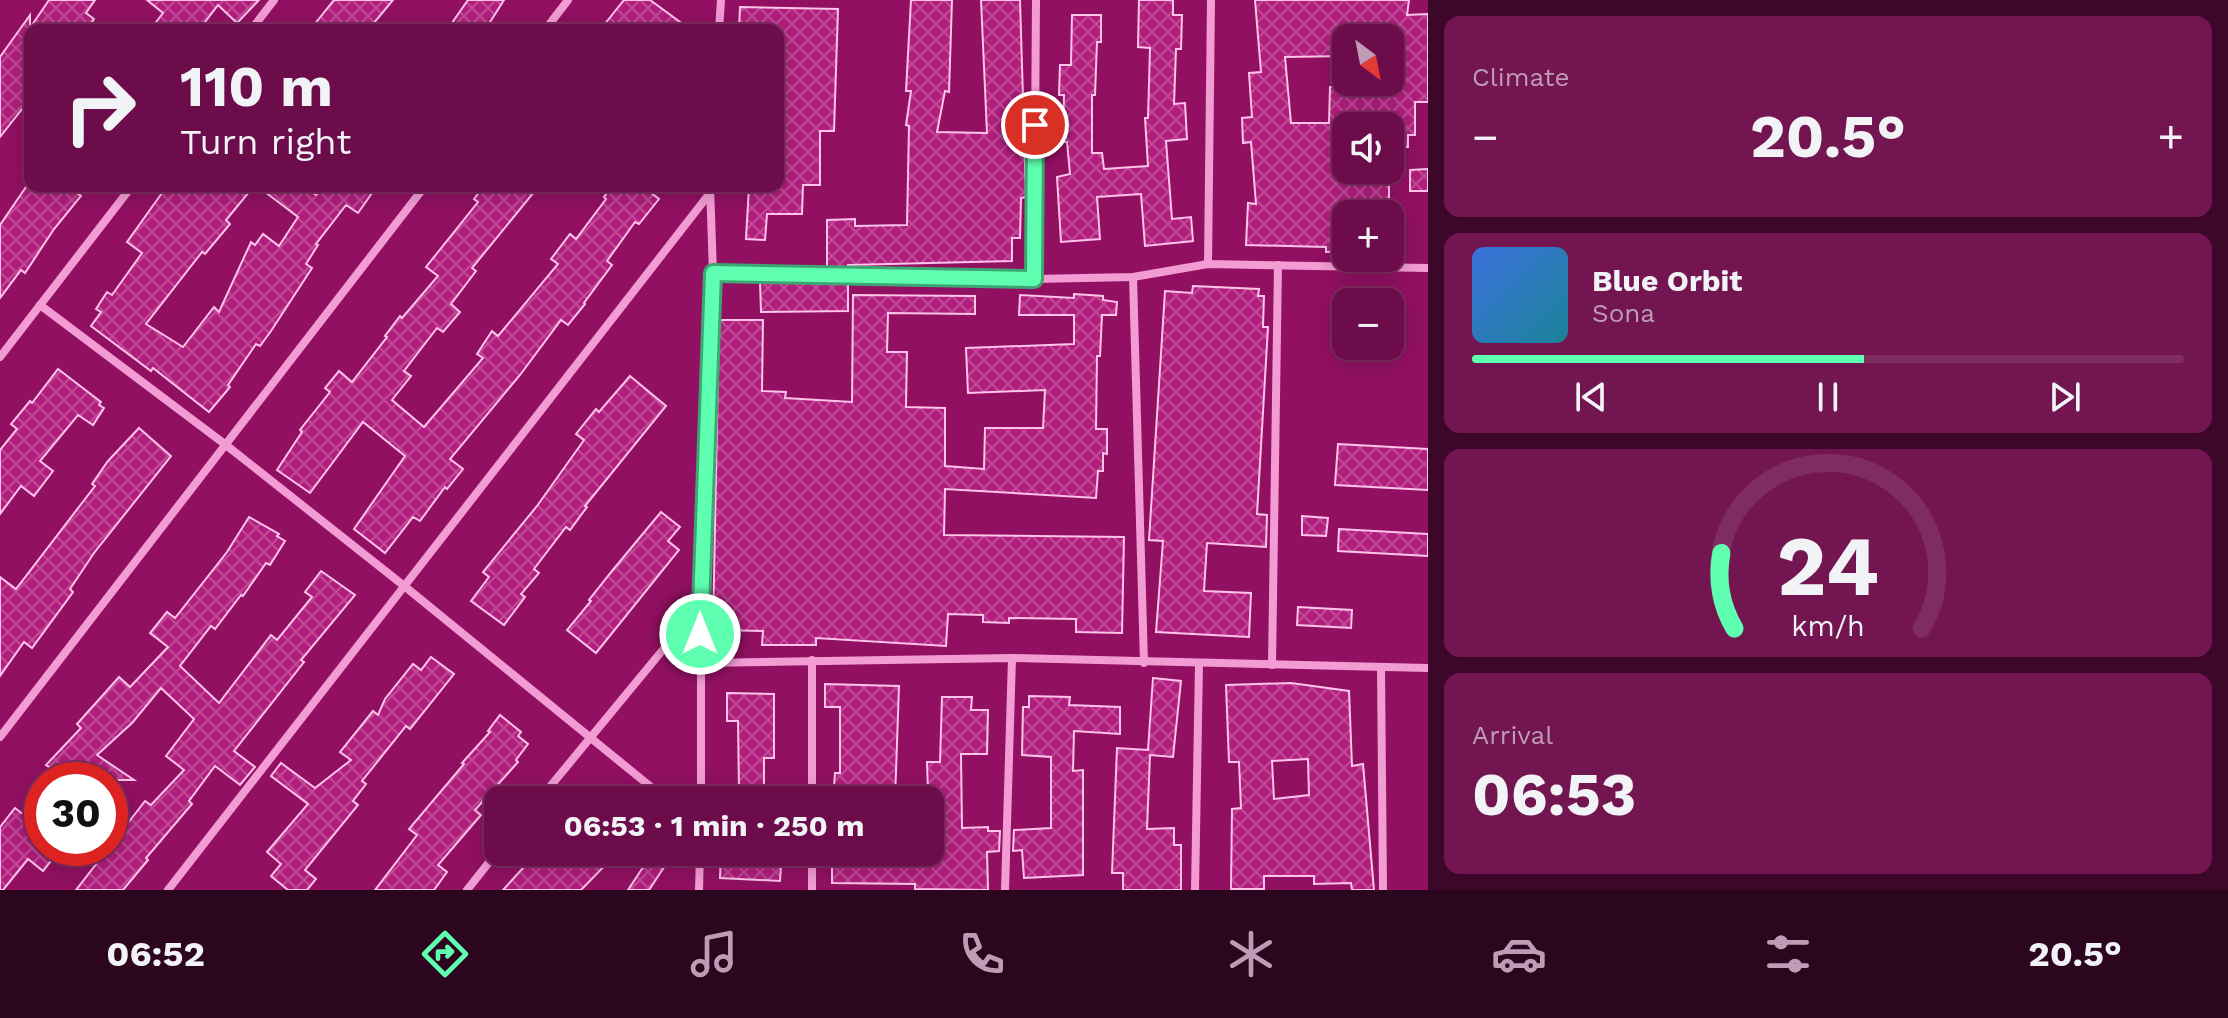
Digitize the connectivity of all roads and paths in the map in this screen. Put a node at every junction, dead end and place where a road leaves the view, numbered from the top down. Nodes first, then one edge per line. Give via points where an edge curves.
1 (274, 0) edge
2 (568, 0) edge
3 (721, 0) edge
4 (1036, 0) edge
5 (1211, 0) edge
6 (256, 24) edge
7 (550, 24) edge
8 (719, 24) edge
9 (127, 192) edge
10 (420, 192) edge
11 (708, 192) edge
12 (710, 192) edge
13 (1208, 264) junction
14 (1278, 265) junction
15 (1428, 268) edge
16 (713, 273) junction
17 (1133, 277) junction
18 (1034, 279) junction
19 (40, 305) junction
20 (0, 357) edge
21 (226, 445) junction
22 (403, 585) junction
23 (699, 606) junction
24 (1012, 658) junction
25 (812, 660) junction
26 (701, 663) junction
27 (1144, 663) junction
28 (1199, 664) junction
29 (1272, 665) junction
30 (1381, 667) junction
31 (1428, 668) edge
32 (0, 737) edge
33 (589, 737) junction
34 (550, 786) edge
35 (650, 786) edge
36 (701, 786) edge
37 (812, 786) edge
38 (486, 866) edge
39 (700, 866) edge
40 (812, 866) edge
41 (168, 890) edge
42 (467, 890) edge
43 (699, 890) edge
44 (812, 890) edge
45 (1005, 890) edge
46 (1195, 890) edge
47 (1383, 890) edge

1 - 6 street
2 - 7 street
3 - 8 street
4 - 18 street
5 - 13 street
9 - 19 street
10 - 21 street
11 - 22 street
12 - 16 street
13 - 14 street
13 - 17 street
14 - 15 street
14 - 29 street
16 - 18 street
16 - 23 street
17 - 18 street
17 - 27 street
19 - 20 street
19 - 21 street
21 - 22 street
21 - 32 street
22 - 33 street
22 - 41 street
23 - 26 street
23 - 33 street
24 - 25 street
24 - 27 street
24 - 45 street
25 - 26 street
25 - 37 street
26 - 36 street
27 - 28 street
28 - 29 street
28 - 46 street
29 - 30 street
30 - 31 street
30 - 47 street
33 - 34 street
33 - 35 street
38 - 42 street
39 - 43 street
40 - 44 street

